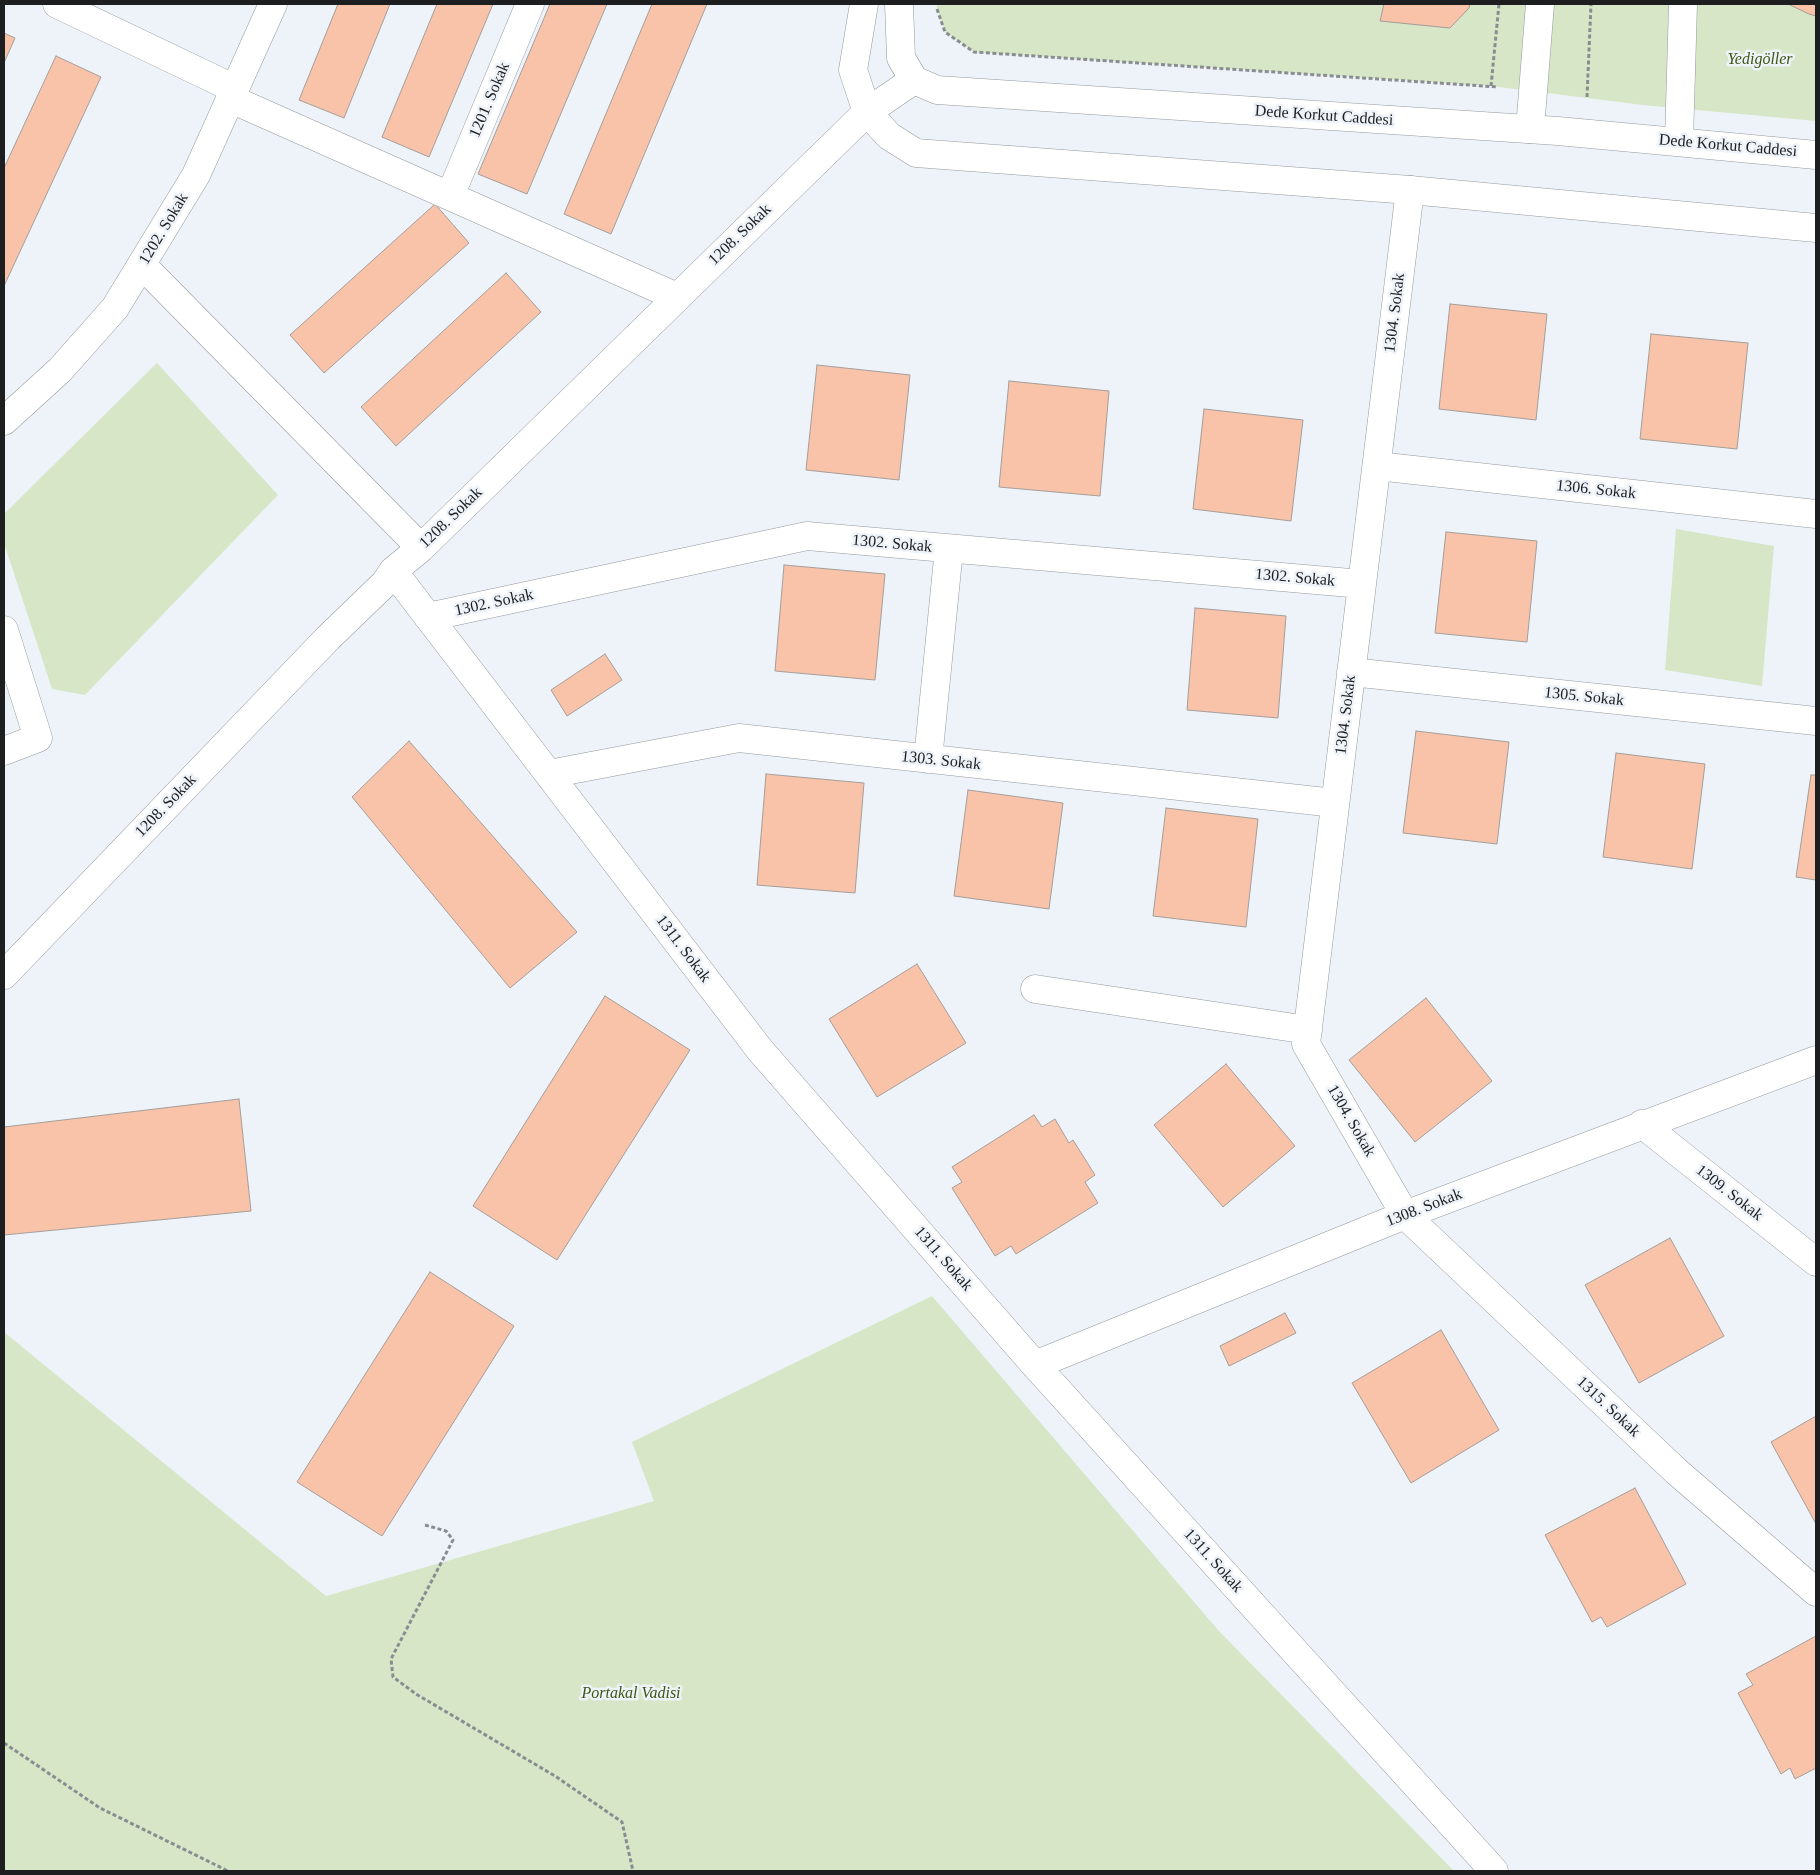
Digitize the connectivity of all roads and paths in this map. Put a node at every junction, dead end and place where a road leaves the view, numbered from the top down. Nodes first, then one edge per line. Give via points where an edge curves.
1 (57, 4) edge
2 (273, 4) edge
3 (530, 4) edge
4 (864, 4) edge
5 (899, 4) edge
6 (937, 4) edge
7 (1499, 4) edge
8 (1540, 4) edge
9 (1590, 4) edge
10 (1683, 4) edge
11 (914, 80) junction
12 (233, 94) junction
13 (1595, 98) dead end
14 (867, 112) junction
15 (1530, 129) junction
16 (1679, 141) junction
17 (1816, 155) edge
18 (1410, 190) junction
19 (450, 196) junction
20 (1816, 228) edge
21 (142, 265) junction
22 (677, 297) junction
23 (4, 420) edge
24 (1377, 466) junction
25 (1816, 514) edge
26 (421, 548) junction
27 (949, 549) junction
28 (393, 571) junction
29 (1362, 584) junction
30 (428, 617) junction
31 (4, 630) edge
32 (1351, 672) junction
33 (1816, 721) edge
34 (4, 751) edge
35 (928, 759) junction
36 (549, 774) junction
37 (1335, 803) junction
38 (4, 975) edge
39 (1035, 989) dead end
40 (1308, 1030) junction
41 (1816, 1060) edge
42 (1642, 1124) junction
43 (1405, 1215) junction
44 (1816, 1262) edge
45 (1035, 1365) junction
46 (425, 1525) dead end
47 (1816, 1592) edge
48 (4, 1743) edge
49 (228, 1871) edge
50 (633, 1871) edge
51 (1494, 1871) edge

1 - 12 street
2 - 12 street, 1202. Sokak
3 - 19 street, 1201. Sokak
4 - 14 street via 853,70
5 - 11 street via 901,58
6 - 7 path via 945,32 974,52 1491,86
8 - 15 street
9 - 13 path via 1586,97
10 - 16 street
11 - 14 street, 1208. Sokak
11 - 15 street, Dede Korkut Caddesi via 937,90
12 - 19 street
12 - 21 street, 1202. Sokak via 196,176
14 - 18 street via 889,136 916,153
14 - 22 street, 1208. Sokak
15 - 16 street, Dede Korkut Caddesi
16 - 17 street, Dede Korkut Caddesi
18 - 20 street
18 - 24 street, 1304. Sokak
19 - 22 street
21 - 23 street, 1202. Sokak via 115,308 60,370
21 - 26 street
22 - 26 street, 1208. Sokak
24 - 25 street, 1306. Sokak
24 - 29 street, 1304. Sokak
26 - 28 street, 1208. Sokak
27 - 29 street, 1302. Sokak
27 - 30 street, 1302. Sokak via 807,536
27 - 35 street
28 - 30 street, 1311. Sokak
28 - 38 street, 1208. Sokak via 385,583 328,638
29 - 32 street, 1304. Sokak
30 - 36 street, 1311. Sokak
31 - 34 street via 38,738
32 - 33 street, 1305. Sokak
32 - 37 street, 1304. Sokak
35 - 36 street, 1303. Sokak via 739,738
35 - 37 street, 1303. Sokak
36 - 45 street, 1311. Sokak via 760,1050
37 - 40 street, 1304. Sokak
39 - 40 street
40 - 43 street, 1304. Sokak via 1306,1044
41 - 42 street, 1308. Sokak
42 - 43 street, 1308. Sokak
42 - 44 street, 1309. Sokak
43 - 45 street, 1308. Sokak
43 - 47 street, 1315. Sokak via 1676,1472
45 - 51 street, 1311. Sokak
46 - 50 path via 446,1531 453,1540 391,1658 393,1677 416,1694 555,1776 622,1822
48 - 49 path via 100,1808

